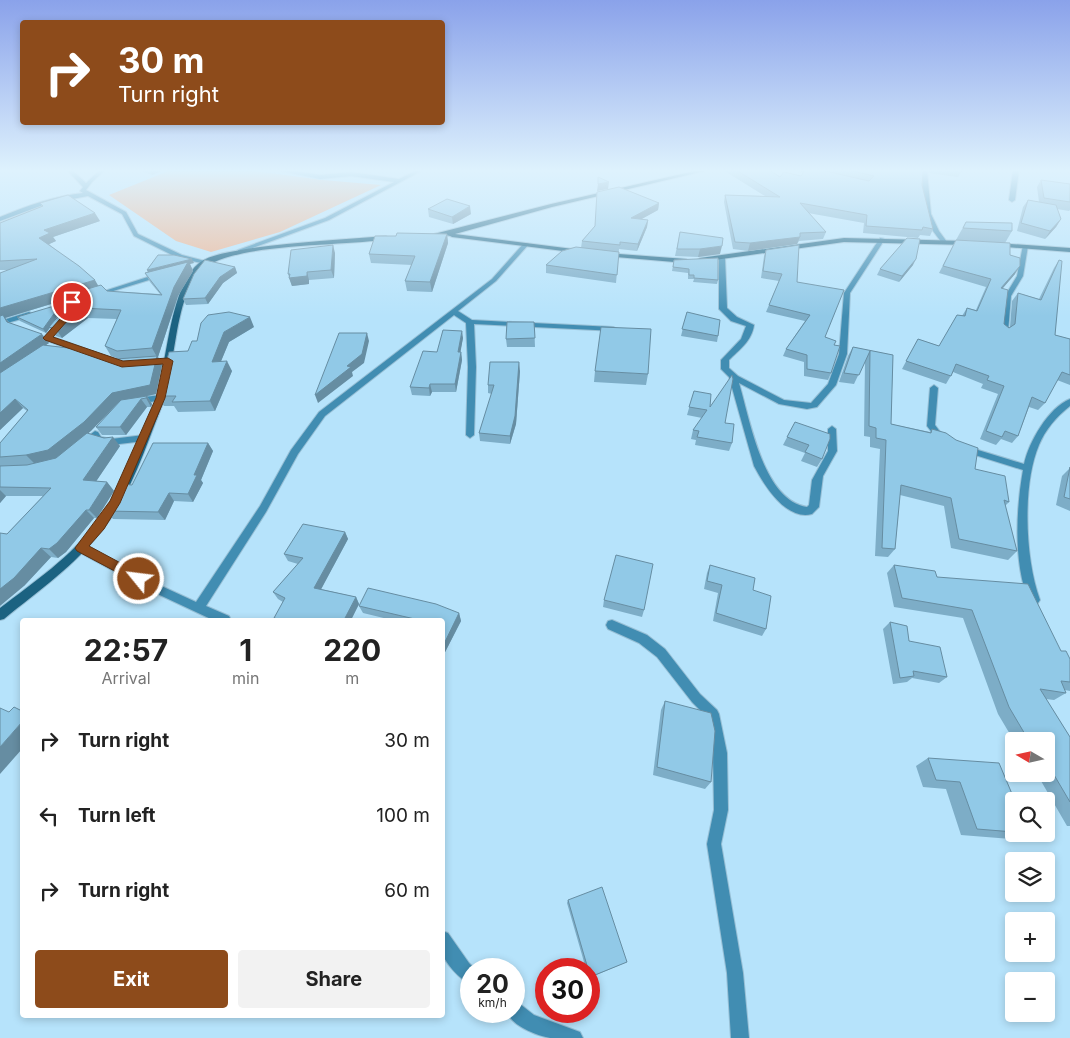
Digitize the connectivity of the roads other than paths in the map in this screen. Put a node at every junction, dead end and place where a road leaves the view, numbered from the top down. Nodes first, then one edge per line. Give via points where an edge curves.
1 (127, 218) edge
2 (326, 218) edge
3 (504, 218) edge
4 (929, 218) edge
5 (446, 234) junction
6 (426, 235) edge
7 (397, 237) edge
8 (882, 239) junction
9 (944, 242) junction
10 (526, 244) junction
11 (971, 244) edge
12 (989, 244) edge
13 (1025, 246) junction
14 (1070, 250) edge
15 (240, 251) junction
16 (587, 252) edge
17 (596, 254) edge
18 (722, 257) junction
19 (203, 264) junction
20 (185, 268) edge
21 (170, 272) edge
22 (90, 296) edge
23 (453, 311) junction
24 (35, 312) edge
25 (67, 314) edge
26 (12, 319) junction
27 (470, 322) junction
28 (0, 323) edge
29 (18, 327) edge
30 (613, 329) edge
31 (1004, 332) edge
32 (59, 342) junction
33 (48, 350) edge
34 (102, 358) edge
35 (166, 370) edge
36 (733, 377) junction
37 (164, 380) edge
38 (934, 388) dead end
39 (161, 398) junction
40 (1070, 402) edge
41 (123, 405) edge
42 (102, 427) edge
43 (832, 429) dead end
44 (470, 435) dead end
45 (144, 438) junction
46 (1028, 468) junction
47 (81, 548) junction
48 (1037, 606) edge
49 (199, 607) junction
50 (0, 615) edge
51 (221, 618) edge
52 (612, 625) dead end
53 (445, 943) edge
54 (460, 965) edge
55 (525, 1019) edge
56 (574, 1038) edge
57 (740, 1038) edge

1 - 19 street via 136,235 180,257
2 - 15 street
3 - 5 street
4 - 9 street
5 - 6 street
5 - 10 street
7 - 15 street
8 - 9 street
8 - 18 street via 844,240
8 - 36 street via 847,293 844,354 832,385 814,405 792,405
9 - 11 street
10 - 16 street
10 - 23 street via 494,280
12 - 13 street
13 - 14 street
13 - 31 street via 1020,276 1008,296
15 - 19 street
17 - 18 street via 672,261
18 - 36 street via 723,310 734,319 750,325 750,331 724,363
19 - 20 street
19 - 35 street via 182,297 164,361
21 - 22 street
23 - 27 street
23 - 49 street via 322,414 294,452 263,509
24 - 26 street
25 - 32 street via 44,336
26 - 28 street
26 - 29 street
27 - 30 street
27 - 44 street
32 - 33 street
32 - 34 street
36 - 43 street via 759,466 783,500 799,511 809,511 814,507 818,476 834,448
37 - 39 street
38 - 46 street via 931,426 939,436 956,445
39 - 41 street
39 - 45 street
40 - 46 street via 1040,435
42 - 45 street via 91,437 112,442
45 - 47 street via 115,503
46 - 48 street via 1023,547 1025,571
47 - 49 street via 153,587
47 - 50 street
49 - 51 street
52 - 57 street via 643,639 661,653 696,698 713,714 720,753 721,810 714,844 735,973
53 - 54 street
55 - 56 street

